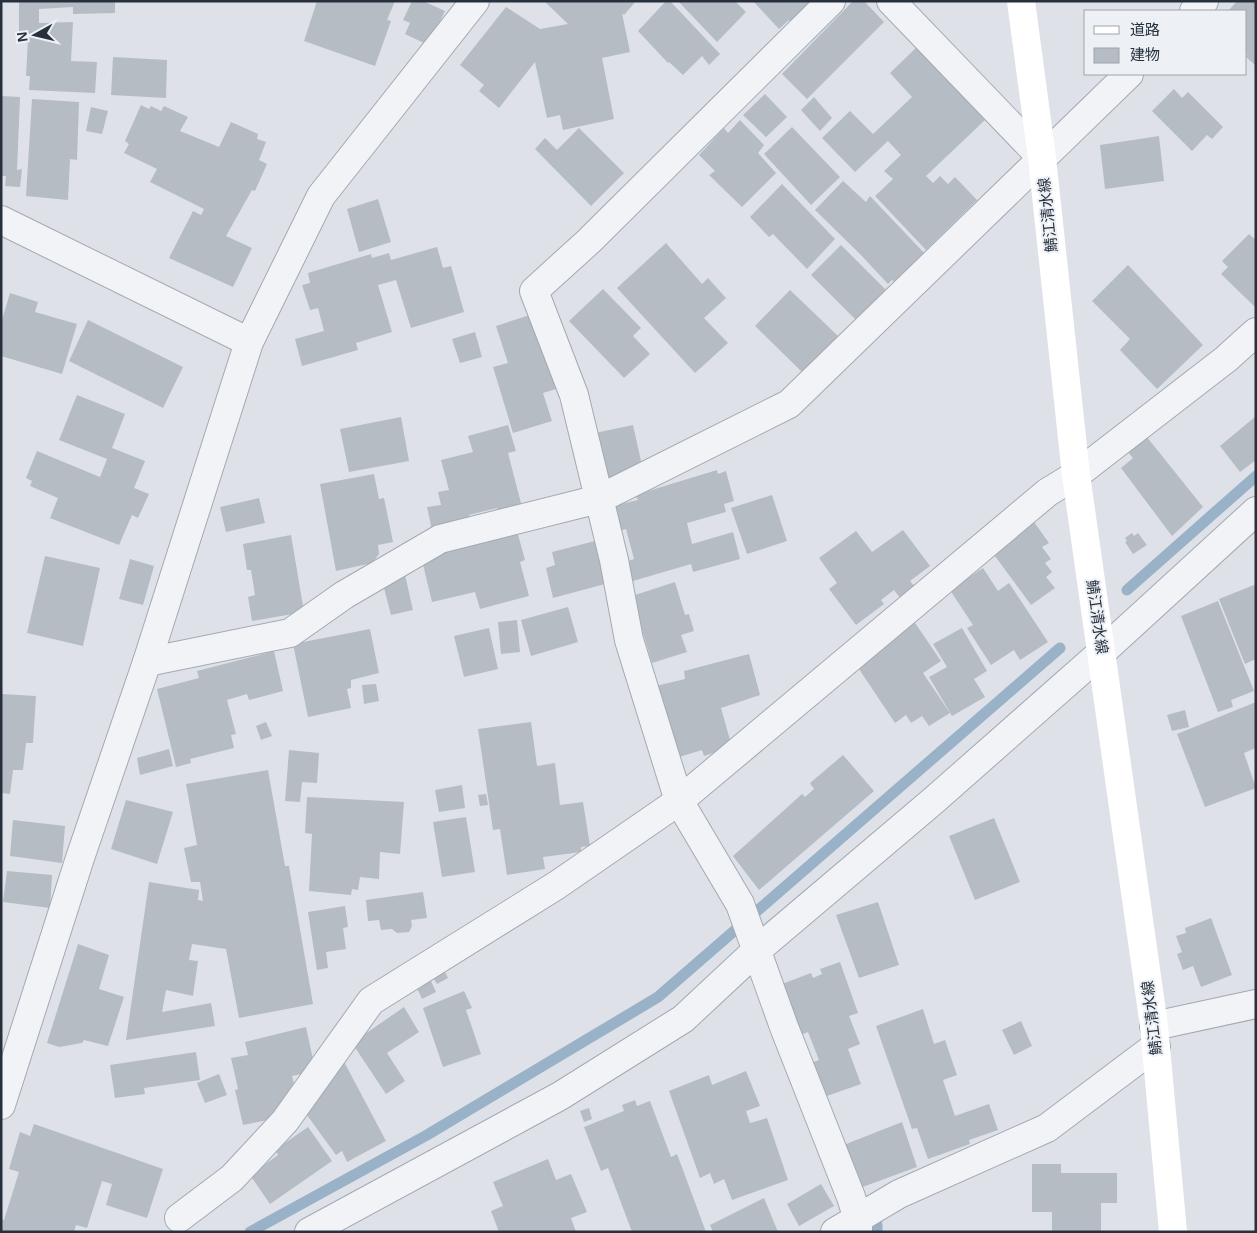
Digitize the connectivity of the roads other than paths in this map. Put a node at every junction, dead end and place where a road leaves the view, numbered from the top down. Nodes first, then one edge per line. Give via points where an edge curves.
1 (475, 1) edge
2 (831, 1) edge
3 (890, 1) edge
4 (1021, 1) edge
5 (1204, 1) edge
6 (1195, 10) edge
7 (1128, 75) edge
8 (1042, 158) junction
9 (1, 220) edge
10 (1256, 332) edge
11 (249, 342) junction
12 (1076, 475) junction
13 (599, 498) junction
14 (1256, 511) edge
15 (1102, 652) junction
16 (147, 662) junction
17 (679, 801) junction
18 (754, 943) junction
19 (1256, 1004) edge
20 (1155, 1036) junction
21 (1, 1105) edge
22 (179, 1218) dead end
23 (850, 1228) edge
24 (310, 1232) edge
25 (1173, 1232) edge

1 - 11 street via 321,196
2 - 13 street via 589,241 534,291 574,395
3 - 8 street
4 - 8 main road, 鯖江清水線
5 - 6 street
7 - 8 street
8 - 12 main road, 鯖江清水線
8 - 13 street via 789,404
9 - 11 street
10 - 12 street via 1226,360
11 - 16 street
12 - 15 main road, 鯖江清水線
12 - 17 street via 1048,492
13 - 16 street via 440,539 344,596 290,634
13 - 17 street via 629,640
14 - 15 street
15 - 18 street via 933,801
15 - 20 main road, 鯖江清水線
16 - 21 street
17 - 18 street via 740,904
17 - 22 street via 557,885 371,1001 285,1121 232,1178
18 - 23 street via 851,1197
18 - 24 street via 683,1019 560,1096
19 - 20 street
20 - 23 street via 1047,1128 899,1194
20 - 25 main road, 鯖江清水線

